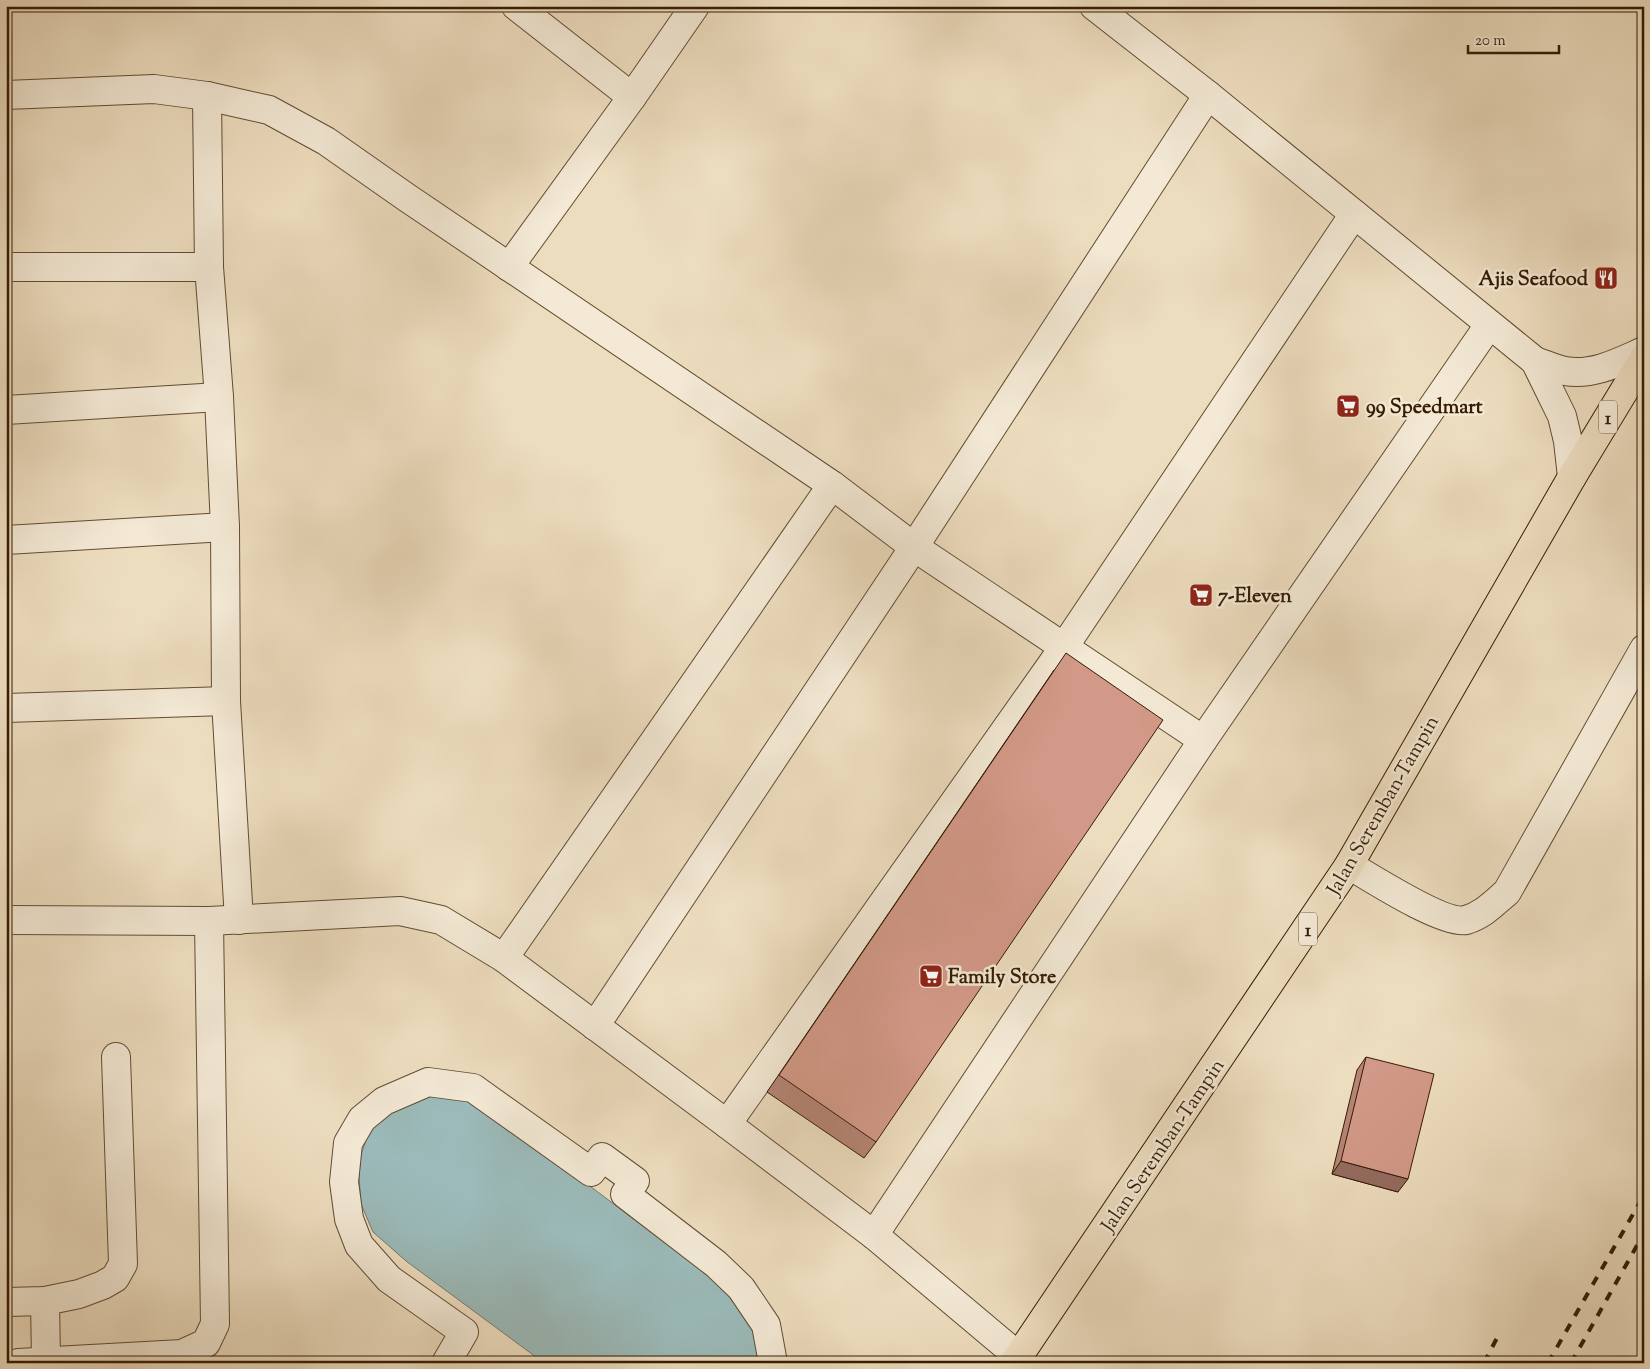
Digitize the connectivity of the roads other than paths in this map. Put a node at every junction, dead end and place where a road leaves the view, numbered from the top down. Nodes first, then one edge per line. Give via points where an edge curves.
1 (516, 6) edge
2 (695, 6) edge
3 (1094, 6) edge
4 (1208, 95) junction
5 (6, 96) edge
6 (207, 96) junction
7 (632, 97) junction
8 (1354, 214) junction
9 (6, 267) edge
10 (209, 267) junction
11 (509, 267) junction
12 (1489, 325) junction
13 (1644, 352) edge
14 (1644, 358) edge
15 (1535, 361) junction
16 (220, 397) junction
17 (6, 410) edge
18 (1572, 477) junction
19 (832, 485) junction
20 (225, 527) junction
21 (6, 540) edge
22 (914, 547) junction
23 (1064, 647) junction
24 (1644, 649) edge
25 (226, 700) junction
26 (6, 708) edge
27 (1203, 740) junction
28 (1350, 865) junction
29 (6, 920) edge
30 (209, 920) junction
31 (239, 920) junction
32 (504, 958) junction
33 (595, 1026) junction
34 (116, 1058) dead end
35 (727, 1124) junction
36 (874, 1235) junction
37 (45, 1301) junction
38 (6, 1302) edge
39 (206, 1353) edge
40 (1016, 1359) edge
41 (454, 1360) edge
42 (46, 1361) junction
43 (18, 1363) edge
44 (773, 1363) edge

1 - 7 street
2 - 7 street
3 - 4 street
4 - 8 street
4 - 22 street
5 - 6 street via 154,88
6 - 10 street
6 - 11 street via 269,110 326,141
7 - 11 street
8 - 12 street
8 - 23 street
9 - 10 street
10 - 16 street
11 - 19 street
12 - 15 street
12 - 27 street
13 - 15 street via 1603,369 1587,371 1565,371
14 - 18 highway, Jalan Seremban-Tampin / 1
15 - 18 street via 1562,416
16 - 17 street
16 - 20 street
18 - 28 highway, Jalan Seremban-Tampin / 1
19 - 22 street
19 - 32 street
20 - 21 street
20 - 25 street
22 - 23 street
22 - 33 street
23 - 27 street
23 - 35 street
24 - 28 street via 1507,892 1486,912 1464,920 1438,914
25 - 26 street
25 - 31 street
27 - 36 street
28 - 40 highway, Jalan Seremban-Tampin / 1
29 - 30 street
30 - 31 street
30 - 39 street via 215,1324
31 - 32 street via 400,911 441,920
32 - 33 street
33 - 35 street
34 - 37 street via 123,1264 115,1278 103,1285
35 - 36 street
36 - 40 street
37 - 38 street
37 - 42 street
39 - 42 street
41 - 44 street via 464,1332 389,1279 360,1245 349,1219 344,1182 348,1143 362,1119 384,1101 428,1082 473,1088 591,1172 602,1157 635,1181 625,1194 716,1264 741,1288 766,1325
42 - 43 street

